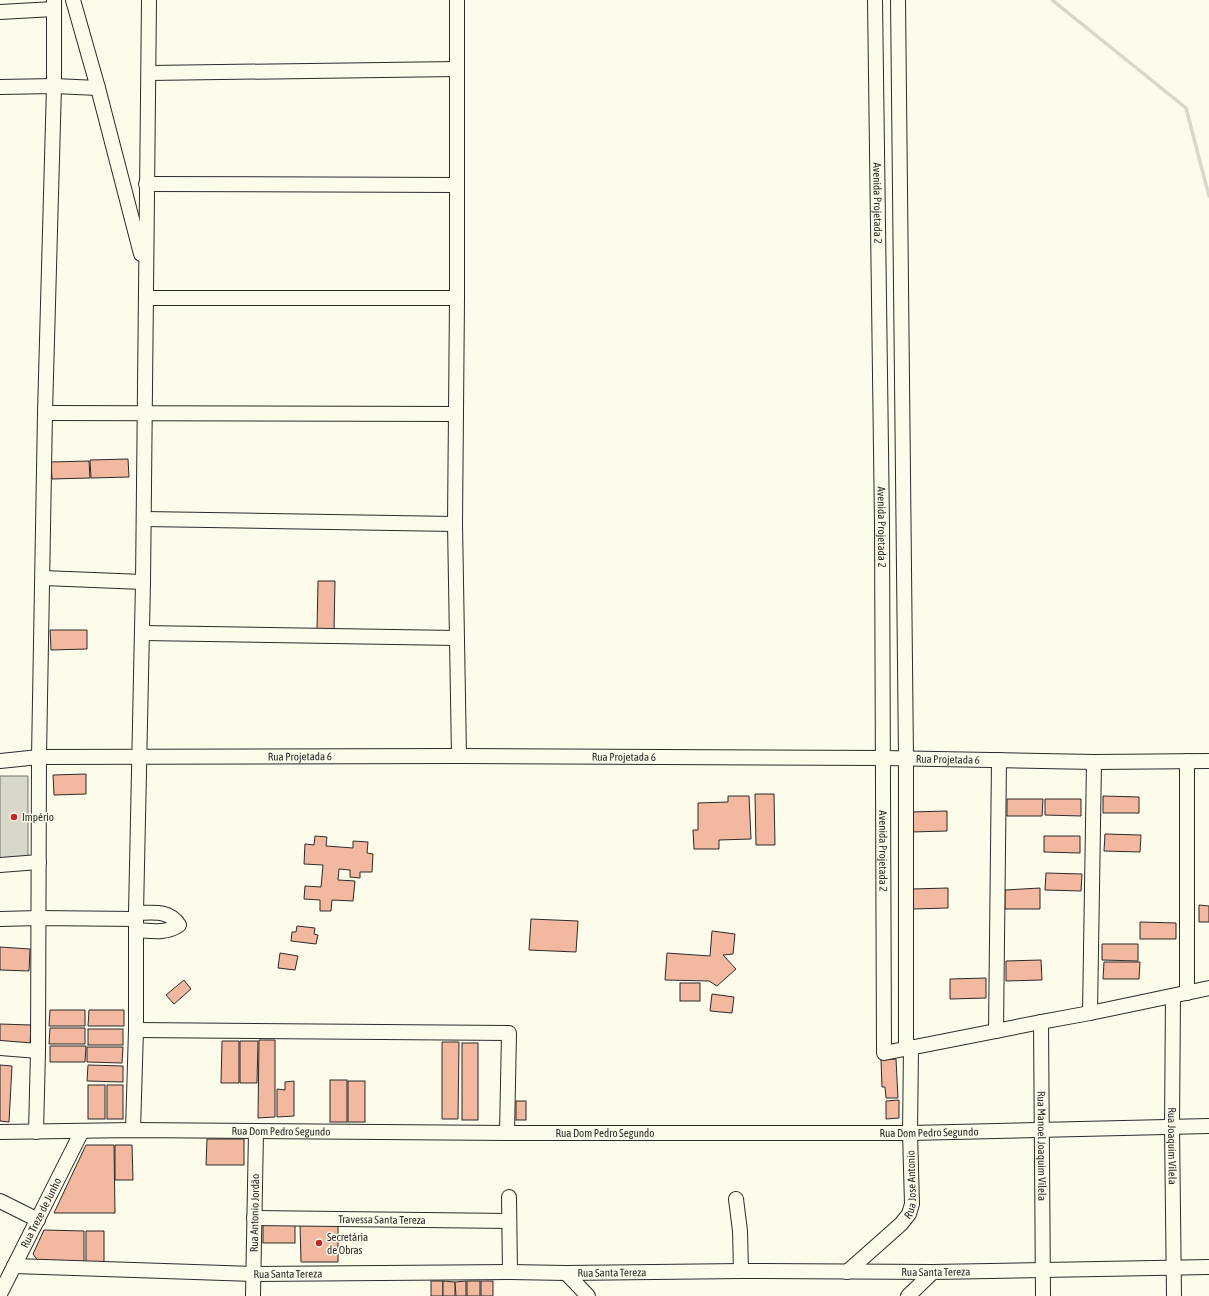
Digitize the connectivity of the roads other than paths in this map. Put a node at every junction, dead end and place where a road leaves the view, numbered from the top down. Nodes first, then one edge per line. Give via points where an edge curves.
1 (73, 0) edge
2 (149, 0) edge
3 (457, 0) edge
4 (875, 0) edge
5 (898, 0) edge
6 (54, 5) edge
7 (0, 12) edge
8 (457, 69) junction
9 (148, 73) junction
10 (54, 86) junction
11 (0, 87) edge
12 (98, 88) junction
13 (146, 184) junction
14 (456, 185) junction
15 (146, 273) junction
16 (146, 298) junction
17 (457, 298) junction
18 (45, 413) junction
19 (145, 413) junction
20 (455, 414) junction
21 (144, 519) junction
22 (455, 524) junction
23 (43, 578) junction
24 (143, 582) junction
25 (142, 633) junction
26 (456, 638) junction
27 (459, 756) junction
28 (39, 757) junction
29 (139, 757) junction
30 (882, 758) junction
31 (906, 759) junction
32 (999, 760) junction
33 (0, 761) edge
34 (1186, 761) junction
35 (1209, 761) edge
36 (1094, 762) junction
37 (39, 862) junction
38 (0, 865) edge
39 (39, 918) junction
40 (0, 920) edge
41 (136, 921) junction
42 (1209, 988) edge
43 (1187, 993) junction
44 (1173, 996) junction
45 (1090, 1013) junction
46 (1041, 1022) junction
47 (136, 1030) junction
48 (996, 1031) junction
49 (0, 1048) edge
50 (909, 1048) junction
51 (38, 1051) junction
52 (1209, 1126) edge
53 (1172, 1127) junction
54 (133, 1130) junction
55 (1041, 1130) junction
56 (82, 1131) junction
57 (256, 1131) junction
58 (0, 1132) edge
59 (36, 1132) junction
60 (507, 1133) junction
61 (910, 1133) junction
62 (509, 1197) dead end
63 (736, 1199) dead end
64 (0, 1201) edge
65 (254, 1218) junction
66 (38, 1220) junction
67 (509, 1221) junction
68 (14, 1266) junction
69 (1174, 1267) junction
70 (1209, 1267) edge
71 (1043, 1270) junction
72 (741, 1271) junction
73 (510, 1272) junction
74 (847, 1272) junction
75 (933, 1272) junction
76 (566, 1273) junction
77 (254, 1274) junction
78 (0, 1294) edge
79 (253, 1296) edge
80 (588, 1296) edge
81 (908, 1296) edge
82 (1043, 1296) edge
83 (1174, 1296) edge

1 - 12 street
2 - 9 street
3 - 8 street
4 - 30 street, Avenida Projetada 2 via 882,524
5 - 31 street, Avenida Projetada 2
6 - 7 street
6 - 10 street
8 - 9 street
8 - 14 street
9 - 13 street
10 - 11 street
10 - 12 street
10 - 18 street
12 - 15 street
13 - 14 street
13 - 15 street
14 - 17 street
15 - 16 street
16 - 17 street
16 - 19 street
17 - 20 street
18 - 19 street
18 - 23 street
19 - 20 street
19 - 21 street
20 - 22 street
21 - 22 street
21 - 24 street
22 - 26 street
23 - 24 street
23 - 28 street
24 - 25 street
25 - 26 street
25 - 29 street
26 - 27 street
27 - 29 street, Rua Projetada 6
27 - 30 street, Rua Projetada 6
28 - 29 street, Rua Projetada 6
28 - 33 street, Rua Projetada 6
28 - 37 street
29 - 41 street
30 - 31 street, Rua Projetada 6
30 - 50 street, Avenida Projetada 2 via 884,1053
31 - 32 street, Rua Projetada 6
31 - 50 street, Avenida Projetada 2
32 - 36 street, Rua Projetada 6
32 - 48 street
34 - 35 street, Rua Projetada 6
34 - 36 street, Rua Projetada 6
34 - 43 street
36 - 45 street
37 - 38 street
37 - 39 street
39 - 40 street
39 - 41 street
39 - 51 street
41 - 47 street
42 - 43 street
43 - 44 street
44 - 45 street
44 - 53 street, Rua Joaquim Vilela
45 - 46 street
46 - 48 street
46 - 55 street, Rua Manoel Joaquim Vilela
47 - 54 street
47 - 60 street via 509,1033
48 - 50 street
49 - 51 street
50 - 61 street, Rua Jose Antonio
51 - 59 street
52 - 53 street, Rua Dom Pedro Segundo
53 - 55 street, Rua Dom Pedro Segundo
53 - 69 street, Rua Joaquim Vilela
54 - 56 street, Rua Dom Pedro Segundo
54 - 57 street, Rua Dom Pedro Segundo
55 - 61 street, Rua Dom Pedro Segundo
55 - 71 street, Rua Manoel Joaquim Vilela
56 - 59 street, Rua Dom Pedro Segundo
56 - 66 street, Rua Treze de Junho
57 - 60 street, Rua Dom Pedro Segundo
57 - 65 street, Rua Antonio Jordão
58 - 59 street, Rua Dom Pedro Segundo
60 - 61 street, Rua Dom Pedro Segundo
61 - 74 street, Rua Jose Antonio via 912,1204 908,1214 901,1224
62 - 67 street
63 - 72 street
64 - 66 street
65 - 67 street, Travessa Santa Tereza
65 - 77 street, Rua Antonio Jordão
66 - 68 street, Rua Treze de Junho
67 - 73 street
68 - 77 street, Rua Santa Tereza
68 - 78 street, Rua Treze de Junho
69 - 70 street, Rua Santa Tereza
69 - 71 street, Rua Santa Tereza
69 - 83 street, Rua Joaquim Vilela
71 - 75 street, Rua Santa Tereza
71 - 82 street, Rua Manoel Joaquim Vilela
72 - 74 street, Rua Santa Tereza
72 - 76 street, Rua Santa Tereza
73 - 76 street, Rua Santa Tereza
73 - 77 street, Rua Santa Tereza
74 - 75 street, Rua Santa Tereza
75 - 81 street
76 - 80 street
77 - 79 street, Rua Antonio Jordão

